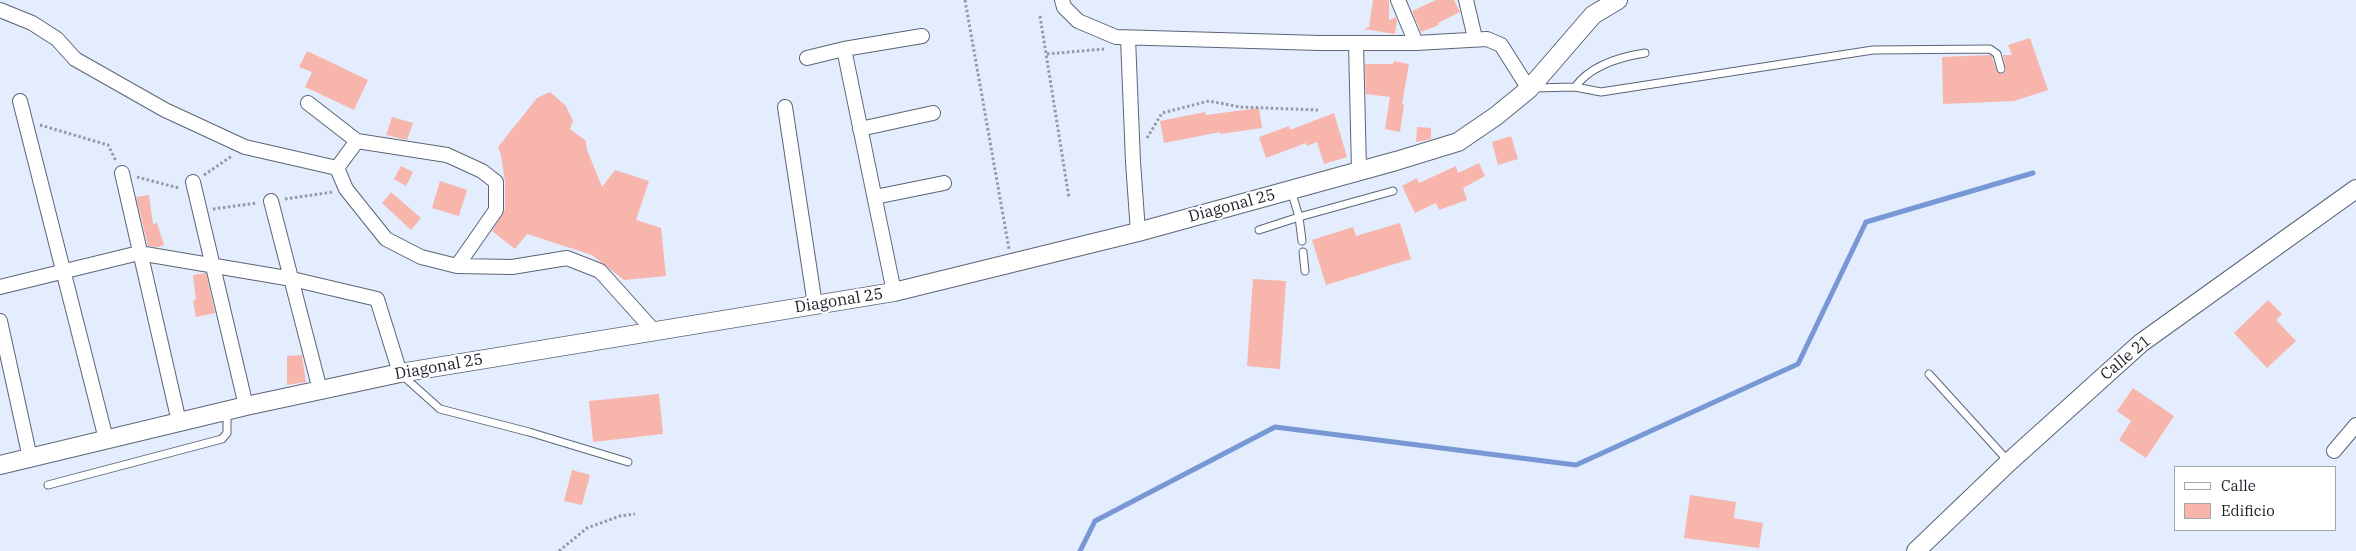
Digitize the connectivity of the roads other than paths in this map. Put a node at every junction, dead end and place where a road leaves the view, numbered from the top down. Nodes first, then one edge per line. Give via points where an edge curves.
1 (1062, 0) edge
2 (1398, 0) edge
3 (1466, 0) edge
4 (1618, 0) edge
5 (0, 10) edge
6 (922, 36) dead end
7 (1475, 38) junction
8 (1129, 42) junction
9 (1356, 43) junction
10 (1416, 43) junction
11 (844, 49) junction
12 (1645, 53) dead end
13 (806, 58) dead end
14 (2001, 69) dead end
15 (1574, 87) junction
16 (1528, 89) junction
17 (20, 101) dead end
18 (308, 103) dead end
19 (785, 107) dead end
20 (934, 113) dead end
21 (860, 129) junction
22 (358, 141) junction
23 (336, 168) junction
24 (1359, 170) junction
25 (122, 173) road end
26 (193, 182) road end
27 (944, 183) dead end
28 (2356, 189) edge
29 (1291, 190) junction
30 (1393, 191) dead end
31 (875, 197) junction
32 (271, 202) dead end
33 (1299, 217) junction
34 (1259, 230) dead end
35 (1138, 232) junction
36 (1302, 241) dead end
37 (1303, 252) dead end
38 (139, 253) junction
39 (214, 266) junction
40 (457, 266) junction
41 (1304, 270) dead end
42 (64, 271) junction
43 (292, 279) junction
44 (0, 287) edge
45 (894, 292) junction
46 (815, 305) junction
47 (0, 321) edge
48 (654, 331) junction
49 (400, 373) junction
50 (1930, 374) dead end
51 (320, 390) junction
52 (246, 406) junction
53 (227, 412) junction
54 (179, 422) junction
55 (2356, 425) edge
56 (106, 439) junction
57 (2334, 451) dead end
58 (30, 458) junction
59 (628, 462) dead end
60 (2009, 462) junction
61 (0, 465) edge
62 (48, 485) dead end
63 (1916, 551) edge

1 - 8 street via 1078,22
2 - 10 street
3 - 7 street
4 - 16 street, Diagonal 25 via 1593,15
5 - 23 street via 32,23 57,39 75,59 165,110 245,147
6 - 11 street
7 - 10 street
7 - 16 street via 1501,45
8 - 9 street
8 - 35 street
9 - 10 street
9 - 24 street
11 - 13 street
11 - 21 street
12 - 15 lane via 1618,57 1582,77
14 - 15 lane via 1997,54 1990,49 1873,50 1601,92
15 - 16 lane
16 - 24 street, Diagonal 25 via 1458,142
17 - 42 street
18 - 22 street
19 - 46 street
20 - 21 street
21 - 31 street
22 - 23 street
22 - 40 street via 447,154 482,171 496,182 496,210
23 - 40 street via 346,190 386,239 421,257
24 - 29 street, Diagonal 25
25 - 38 street
26 - 39 street
27 - 31 street
28 - 60 street, Calle 21 via 2141,343
29 - 33 lane
29 - 35 street, Diagonal 25
30 - 33 lane
31 - 45 street
32 - 43 street
33 - 34 lane
33 - 36 lane
35 - 45 street, Diagonal 25
37 - 41 lane
38 - 39 street
38 - 42 street
38 - 54 street
39 - 43 street
39 - 52 street
40 - 48 street via 512,267 567,258 600,271
42 - 44 street
42 - 56 street
43 - 49 street via 377,299
43 - 51 street
45 - 46 street, Diagonal 25
46 - 48 street, Diagonal 25
47 - 58 street
48 - 49 street, Diagonal 25
49 - 51 street, Diagonal 25
49 - 59 lane via 440,409
50 - 60 lane
51 - 52 street, Diagonal 25
52 - 53 street, Diagonal 25
53 - 54 street, Diagonal 25
53 - 62 lane via 227,433 222,439
54 - 56 street, Diagonal 25
55 - 57 street
56 - 58 street, Diagonal 25
58 - 61 street, Diagonal 25
60 - 63 street, Calle 21

